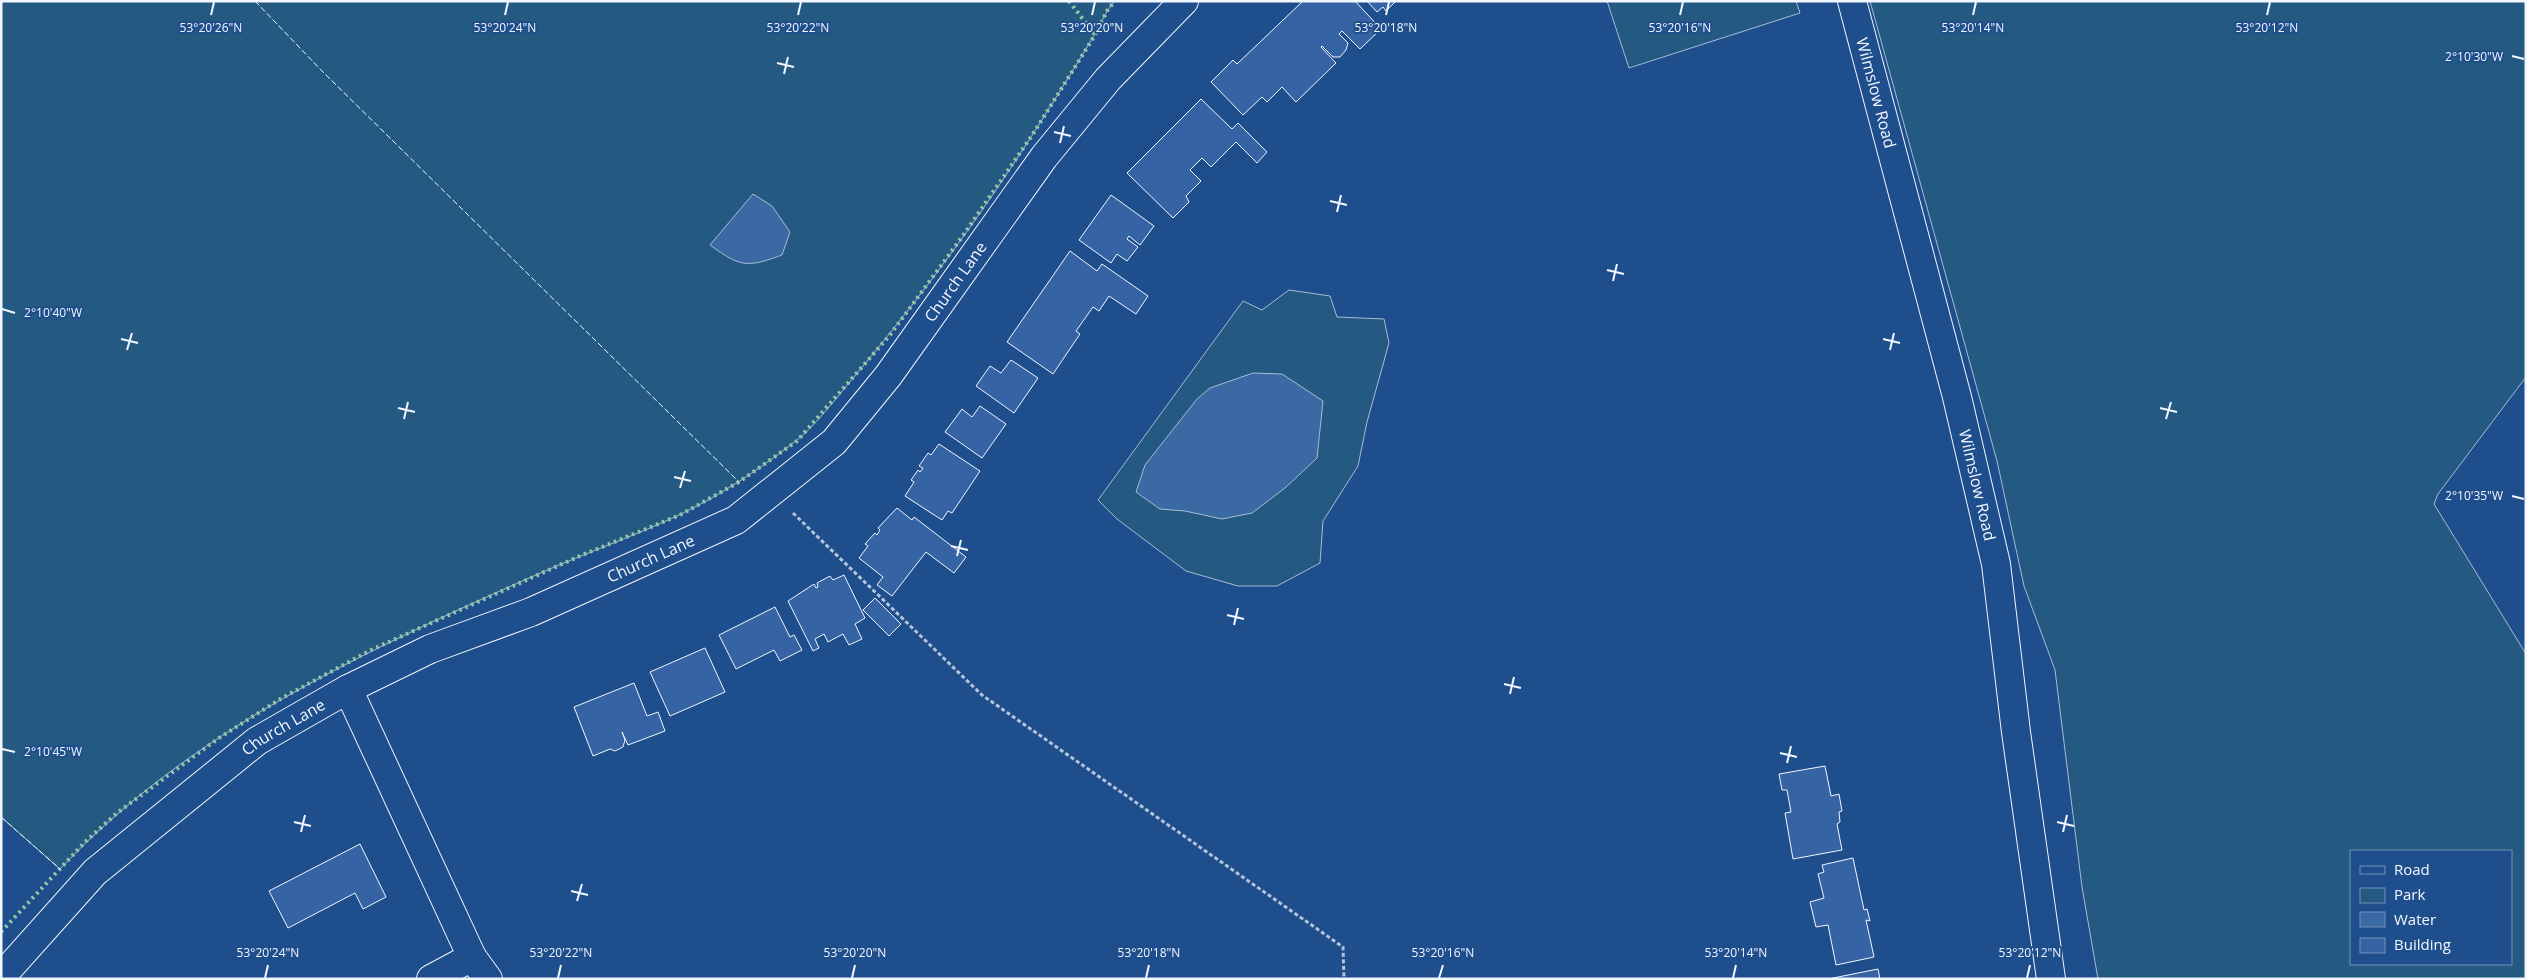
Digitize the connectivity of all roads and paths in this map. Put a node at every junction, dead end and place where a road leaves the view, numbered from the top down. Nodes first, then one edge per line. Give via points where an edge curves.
1 (1184, 1) edge
2 (1852, 1) edge
3 (772, 493) junction
4 (348, 689) junction
5 (472, 957) junction
6 (1, 977) edge
7 (431, 979) edge
8 (488, 979) edge
9 (1344, 979) edge
10 (2050, 979) edge

1 - 3 street, Church Lane via 1108,79 1044,157 888,376 834,442
2 - 10 street, Wilmslow Road via 1958,397 1996,564
3 - 4 street, Church Lane via 736,520 531,612 430,649
3 - 9 path via 982,695 1343,947
4 - 5 street
4 - 6 street, Church Lane via 257,741 103,866
5 - 7 street
5 - 8 street

